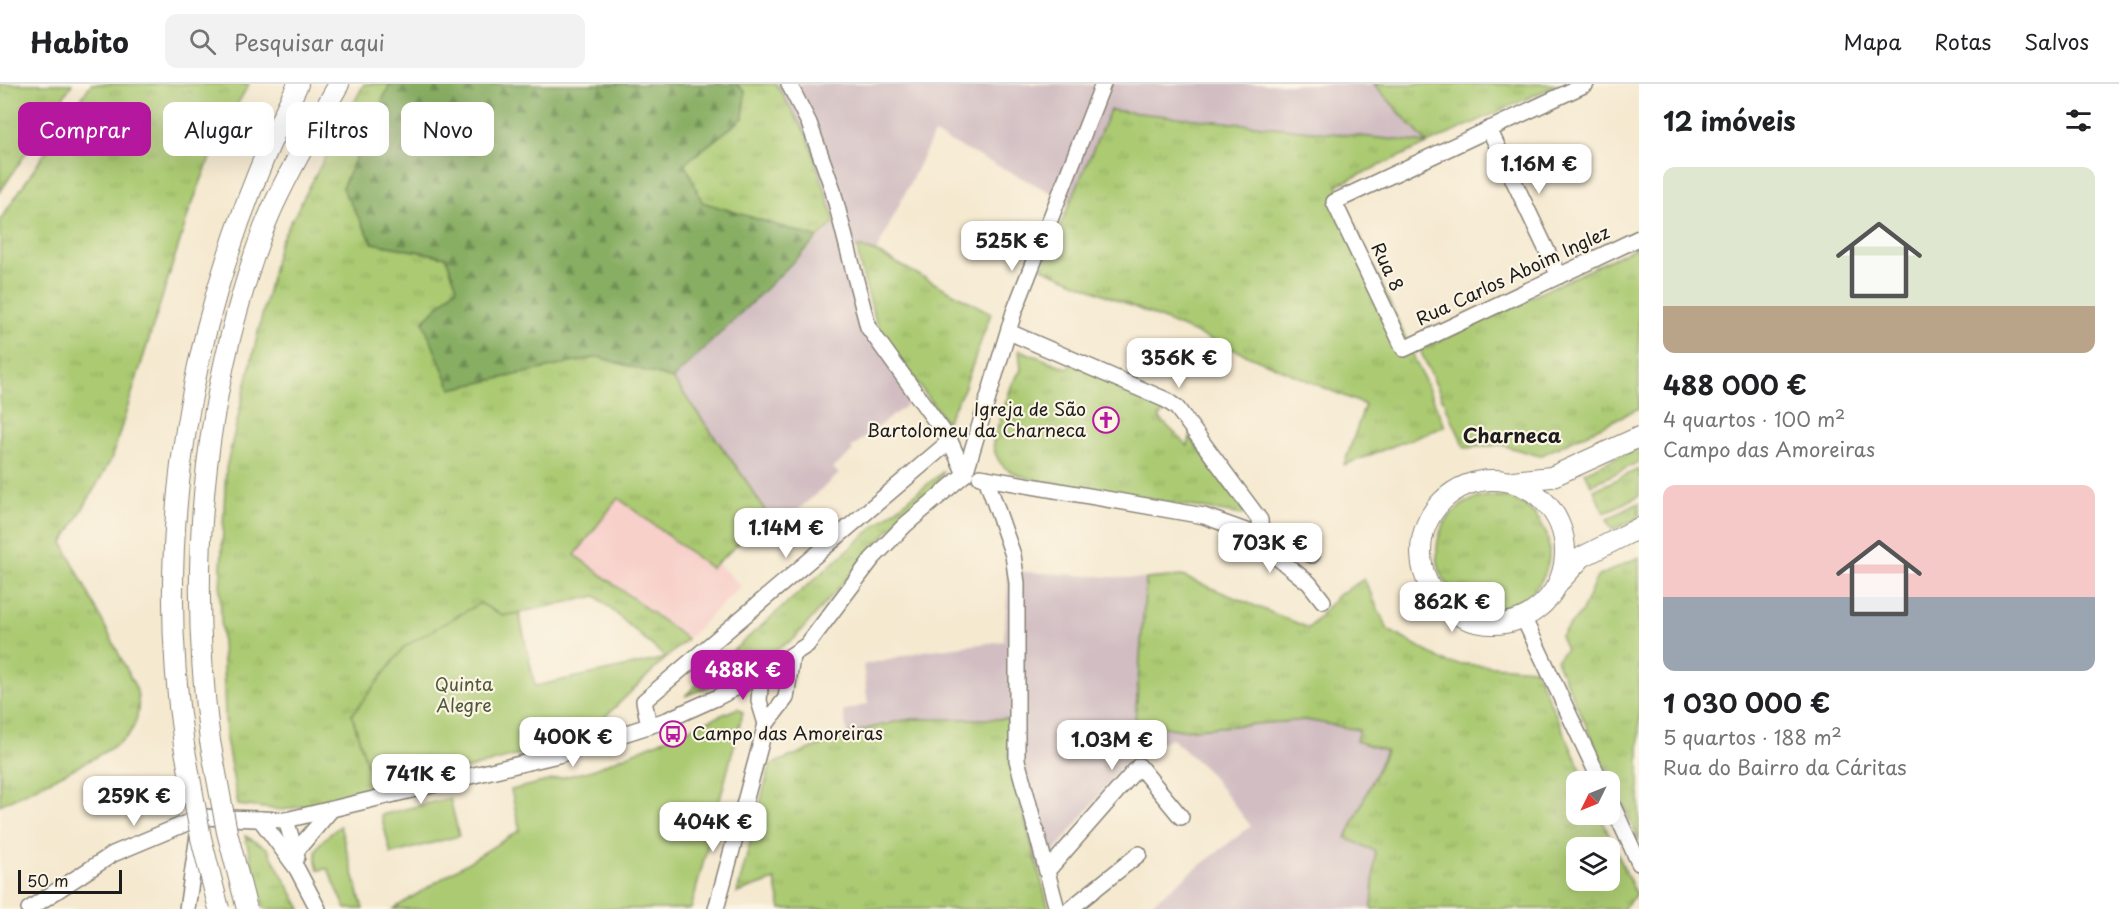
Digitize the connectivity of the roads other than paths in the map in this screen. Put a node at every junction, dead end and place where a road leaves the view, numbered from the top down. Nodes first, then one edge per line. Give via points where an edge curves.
1 (298, 84) edge
2 (339, 84) edge
3 (789, 84) edge
4 (1103, 84) edge
5 (1586, 84) edge
6 (1489, 129) junction
7 (1639, 238) edge
8 (1559, 276) junction
9 (1009, 332) junction
10 (1404, 349) joint
11 (1639, 437) edge
12 (950, 441) junction
13 (965, 474) junction
14 (986, 478) junction
15 (1506, 481) junction
16 (1238, 526) junction
17 (1639, 528) edge
18 (1261, 536) junction
19 (1312, 555) dead end
20 (1557, 585) junction
21 (1323, 601) dead end
22 (1523, 617) junction
23 (792, 656) junction
24 (761, 675) junction
25 (766, 724) junction
26 (649, 726) junction
27 (1596, 771) edge
28 (331, 810) junction
29 (201, 817) junction
30 (1181, 818) dead end
31 (260, 819) junction
32 (286, 820) junction
33 (1620, 822) edge
34 (297, 850) junction
35 (1139, 854) dead end
36 (1639, 863) edge
37 (297, 869) junction
38 (1047, 870) junction
39 (29, 909) edge
40 (187, 909) edge
41 (219, 909) edge
42 (247, 909) edge
43 (318, 909) edge
44 (716, 909) edge
45 (1057, 909) edge
46 (1070, 909) edge

1 - 41 main road, bridge via 228,250 216,288 188,404 174,513 173,631 184,745
2 - 42 main road, bridge via 277,197 254,259 222,371 202,500 199,619 210,741
3 - 12 street via 809,123 832,187 868,327
4 - 9 street
5 - 6 street
6 - 8 street
6 - 10 street, Rua 8 via 1335,202
7 - 8 street, Rua Carlos Aboim Inglez
8 - 10 street, Rua Carlos Aboim Inglez
9 - 13 street
9 - 18 street via 1166,400 1176,408 1260,520
11 - 15 main road via 1551,477
12 - 13 street
12 - 26 street via 644,701
13 - 14 street
13 - 23 street via 872,559 807,645
14 - 16 street via 1204,516
14 - 38 street via 1016,573 1017,760
15 - 20 main road via 1534,493 1549,507 1559,525 1565,555
15 - 22 main road via 1475,482 1456,489 1440,502 1424,529 1421,559 1430,588 1460,616 1490,624
16 - 18 street
16 - 21 street via 1309,583
17 - 20 main road via 1581,557
18 - 19 street
20 - 22 main road via 1545,602
22 - 27 street
23 - 24 street
23 - 25 street via 786,698
24 - 25 street via 759,701
24 - 26 street
25 - 44 street
26 - 28 street via 558,755
28 - 32 street
28 - 34 street
29 - 31 street
29 - 39 street via 113,855
29 - 40 street
30 - 38 street via 1139,766
31 - 32 street
31 - 37 street
32 - 34 street
33 - 36 street
34 - 37 street
35 - 46 street
37 - 43 street
38 - 45 street

